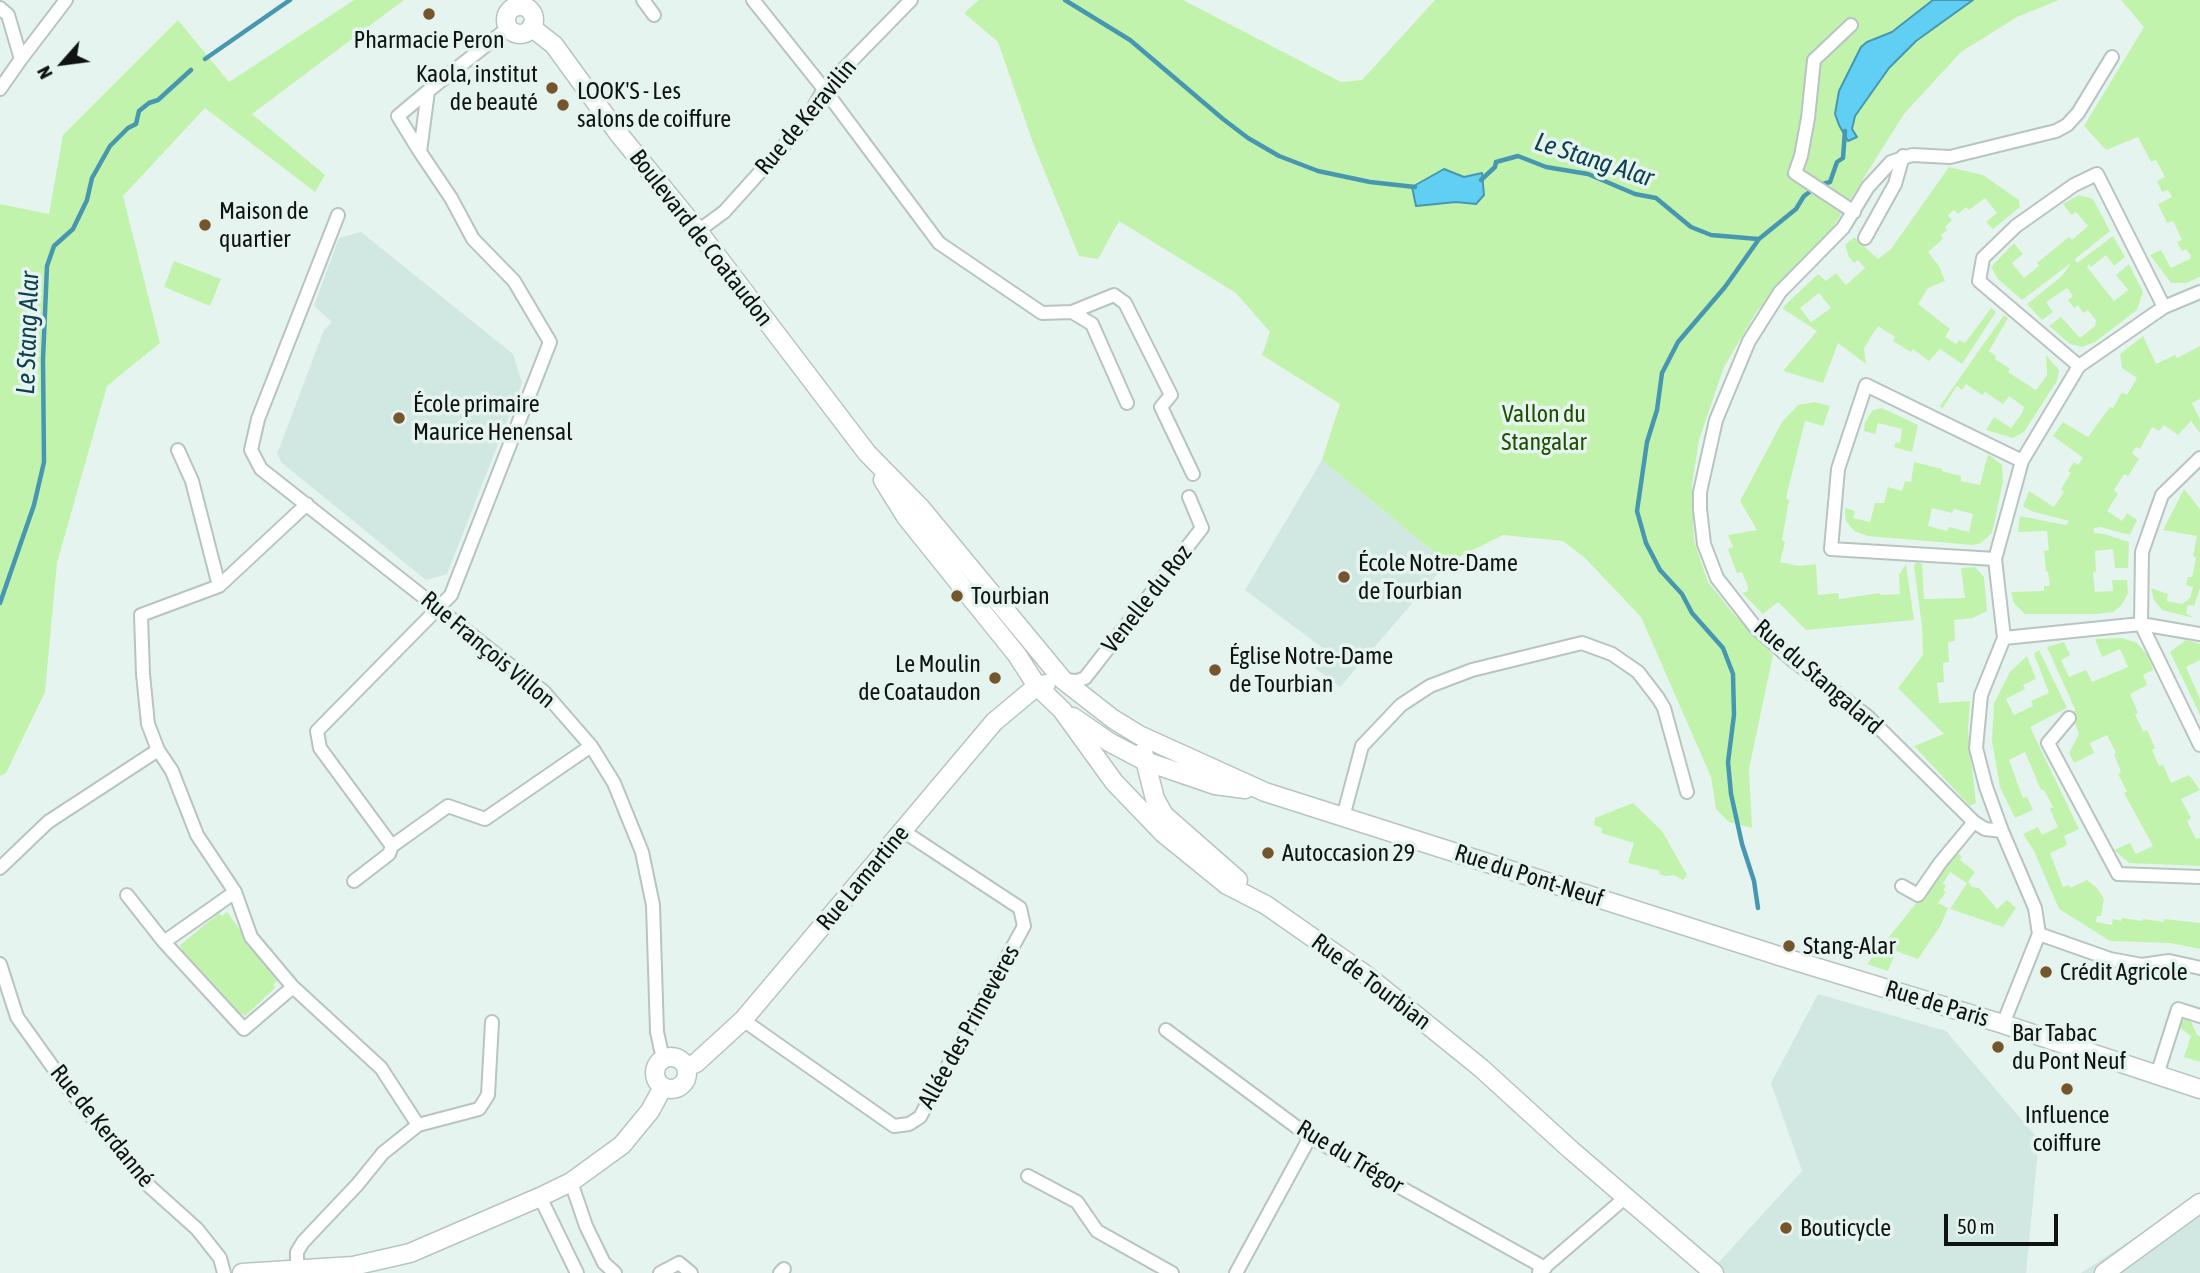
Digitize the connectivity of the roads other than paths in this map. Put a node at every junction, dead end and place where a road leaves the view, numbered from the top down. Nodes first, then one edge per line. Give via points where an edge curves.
1 (66, 0) edge
2 (495, 0) edge
3 (643, 0) edge
4 (754, 0) edge
5 (911, 0) edge
6 (0, 8) edge
7 (514, 12) edge
8 (654, 15) dead end
9 (1851, 25) dead end
10 (2112, 57) dead end
11 (21, 59) junction
12 (0, 89) edge
13 (824, 89) junction
14 (428, 92) junction
15 (421, 152) junction
16 (1903, 156) junction
17 (1854, 212) junction
18 (338, 215) dead end
19 (698, 231) junction
20 (1865, 238) dead end
21 (2200, 292) edge
22 (2164, 307) junction
23 (1072, 312) junction
24 (2079, 366) junction
25 (1127, 403) dead end
26 (178, 450) dead end
27 (867, 453) junction
28 (2200, 458) edge
29 (2022, 461) junction
30 (1193, 474) dead end
31 (1189, 496) dead end
32 (307, 504) junction
33 (1995, 559) junction
34 (219, 586) junction
35 (438, 607) junction
36 (2140, 624) junction
37 (2200, 634) edge
38 (2004, 638) junction
39 (1063, 680) junction
40 (1037, 686) junction
41 (1062, 709) junction
42 (2069, 718) dead end
43 (1139, 735) junction
44 (2200, 745) edge
45 (592, 746) junction
46 (158, 751) junction
47 (1145, 761) junction
48 (1181, 774) junction
49 (1265, 792) junction
50 (1687, 792) dead end
51 (1156, 799) junction
52 (1343, 817) junction
53 (1974, 822) junction
54 (903, 831) junction
55 (2002, 831) junction
56 (392, 846) junction
57 (0, 868) edge
58 (2200, 877) edge
59 (354, 881) dead end
60 (1902, 886) dead end
61 (235, 892) junction
62 (127, 895) dead end
63 (1266, 905) junction
64 (2039, 933) junction
65 (164, 942) junction
66 (1792, 960) joint
67 (0, 964) edge
68 (2200, 968) edge
69 (293, 987) junction
70 (0, 1000) edge
71 (2200, 1016) edge
72 (17, 1017) junction
73 (743, 1020) junction
74 (492, 1022) dead end
75 (2003, 1024) junction
76 (1167, 1030) dead end
77 (663, 1059) junction
78 (687, 1067) junction
79 (2157, 1075) junction
80 (663, 1087) junction
81 (2200, 1089) edge
82 (418, 1125) junction
83 (1310, 1136) junction
84 (1028, 1176) dead end
85 (571, 1182) junction
86 (540, 1197) junction
87 (1626, 1197) junction
88 (2200, 1203) edge
89 (1542, 1270) edge
90 (297, 1271) edge
91 (224, 1273) edge
92 (242, 1273) edge
93 (576, 1273) edge
94 (615, 1273) edge
95 (660, 1273) edge
96 (691, 1273) edge
97 (1172, 1273) edge
98 (1236, 1273) edge
99 (1714, 1273) edge
100 (2104, 1273) edge

1 - 11 street
2 - 7 main road, Boulevard de Coataudon via 499,8
3 - 8 street
4 - 13 street
5 - 13 street, Rue de Keravilin
6 - 11 street via 8,15
7 - 14 street
7 - 19 main road, Boulevard de Coataudon via 526,9 531,14 531,27 554,45
9 - 17 street via 1814,60 1800,176
10 - 16 street via 2078,113 2056,131 1950,157
11 - 12 street
13 - 19 street, Rue de Keravilin via 805,122 724,212
13 - 23 street via 939,243 1042,313
14 - 15 street
14 - 15 street via 398,116
15 - 35 street via 473,239 514,281 551,342 451,594
16 - 17 street, Rue du Stangalard via 1868,187
16 - 20 street via 1895,184
17 - 53 street, Rue du Stangalard via 1780,292 1749,341 1716,420 1700,492 1704,544 1717,578 1756,628 1867,716
18 - 32 street, Rue François Villon via 258,419 251,450 261,469
19 - 27 main road, Boulevard de Coataudon
21 - 22 street
22 - 24 street
22 - 24 street via 2097,174 2074,185 2016,226 1983,258 1979,281
23 - 25 street via 1092,324
23 - 30 street via 1114,295 1125,303 1171,395 1161,407
24 - 29 street
26 - 34 street via 192,481
27 - 39 main road, Boulevard de Coataudon via 920,507
27 - 40 main road, Boulevard de Coataudon via 906,517 1017,654
28 - 36 street via 2162,495 2142,552
29 - 33 street
29 - 33 street via 1866,385 1838,469 1831,549
31 - 39 street, Venelle du Roz via 1202,528 1085,678
32 - 34 street
32 - 35 street, Rue François Villon
33 - 38 street
34 - 46 street via 141,615 148,724
35 - 45 street, Rue François Villon via 544,692
35 - 56 street via 317,731 320,748
36 - 37 street
36 - 38 street
36 - 44 street
38 - 55 street via 1981,695 1976,748
39 - 40 main road
39 - 43 main road, Rue du Pont-Neuf
40 - 41 main road, Rue de Tourbian
40 - 54 main road, Rue Lamartine via 994,722
41 - 47 main road, Rue du Pont-Neuf
41 - 63 main road, Rue de Tourbian via 1114,782 1163,833 1227,885
42 - 58 street via 2048,743 2118,874
43 - 47 main road
43 - 49 main road, Rue du Pont-Neuf
45 - 56 street via 485,819 448,806
45 - 77 street, Rue François Villon via 614,783 642,852 653,905 657,1032
46 - 57 street via 48,822
46 - 61 street via 172,771 197,835
47 - 48 main road, Rue du Pont-Neuf
47 - 51 main road
48 - 49 main road, Rue du Pont-Neuf via 1215,785
48 - 51 main road via 1161,786
49 - 52 main road, Rue du Pont-Neuf
50 - 52 street via 1658,698 1638,672 1612,653 1582,643 1472,670 1430,686 1401,705 1362,746
51 - 63 main road via 1164,815
52 - 66 main road, Rue du Pont-Neuf
53 - 55 street
53 - 60 street via 1919,895
54 - 73 main road, Rue Lamartine
54 - 73 street, Allée des Primevères via 1020,908 1024,926 920,1117 894,1126
55 - 64 street via 2035,908
56 - 59 street via 389,854
61 - 65 street
61 - 69 street via 251,937
62 - 65 street
63 - 87 main road, Rue de Tourbian via 1398,1000
64 - 68 street via 2110,959 2142,965 2169,961
64 - 75 street
65 - 69 street via 244,1029
66 - 75 main road, Rue de Paris
67 - 72 street, Rue de Kerdanné
69 - 82 street via 381,1068
70 - 72 street
71 - 79 street via 2178,1009
72 - 91 street, Rue de Kerdanné via 67,1087 148,1185 197,1228 220,1258
73 - 78 main road, Rue Lamartine
74 - 82 street via 488,1095 479,1109
75 - 79 main road, Rue de Paris
76 - 83 street, Rue du Trégor
77 - 78 main road via 679,1059
77 - 80 main road via 655,1073
78 - 80 main road via 682,1086
79 - 81 main road, Rue de Paris
80 - 85 main road via 622,1145
82 - 90 street via 383,1153 303,1242 297,1252
83 - 89 street, Rue du Trégor
83 - 98 street
84 - 97 street via 1077,1202 1097,1231
85 - 86 main road
85 - 94 street via 586,1226 604,1263
86 - 90 main road via 410,1253 354,1266
86 - 93 street
87 - 89 street
87 - 99 main road, Rue de Tourbian
88 - 100 main road
90 - 92 main road
95 - 96 street via 679,1263

